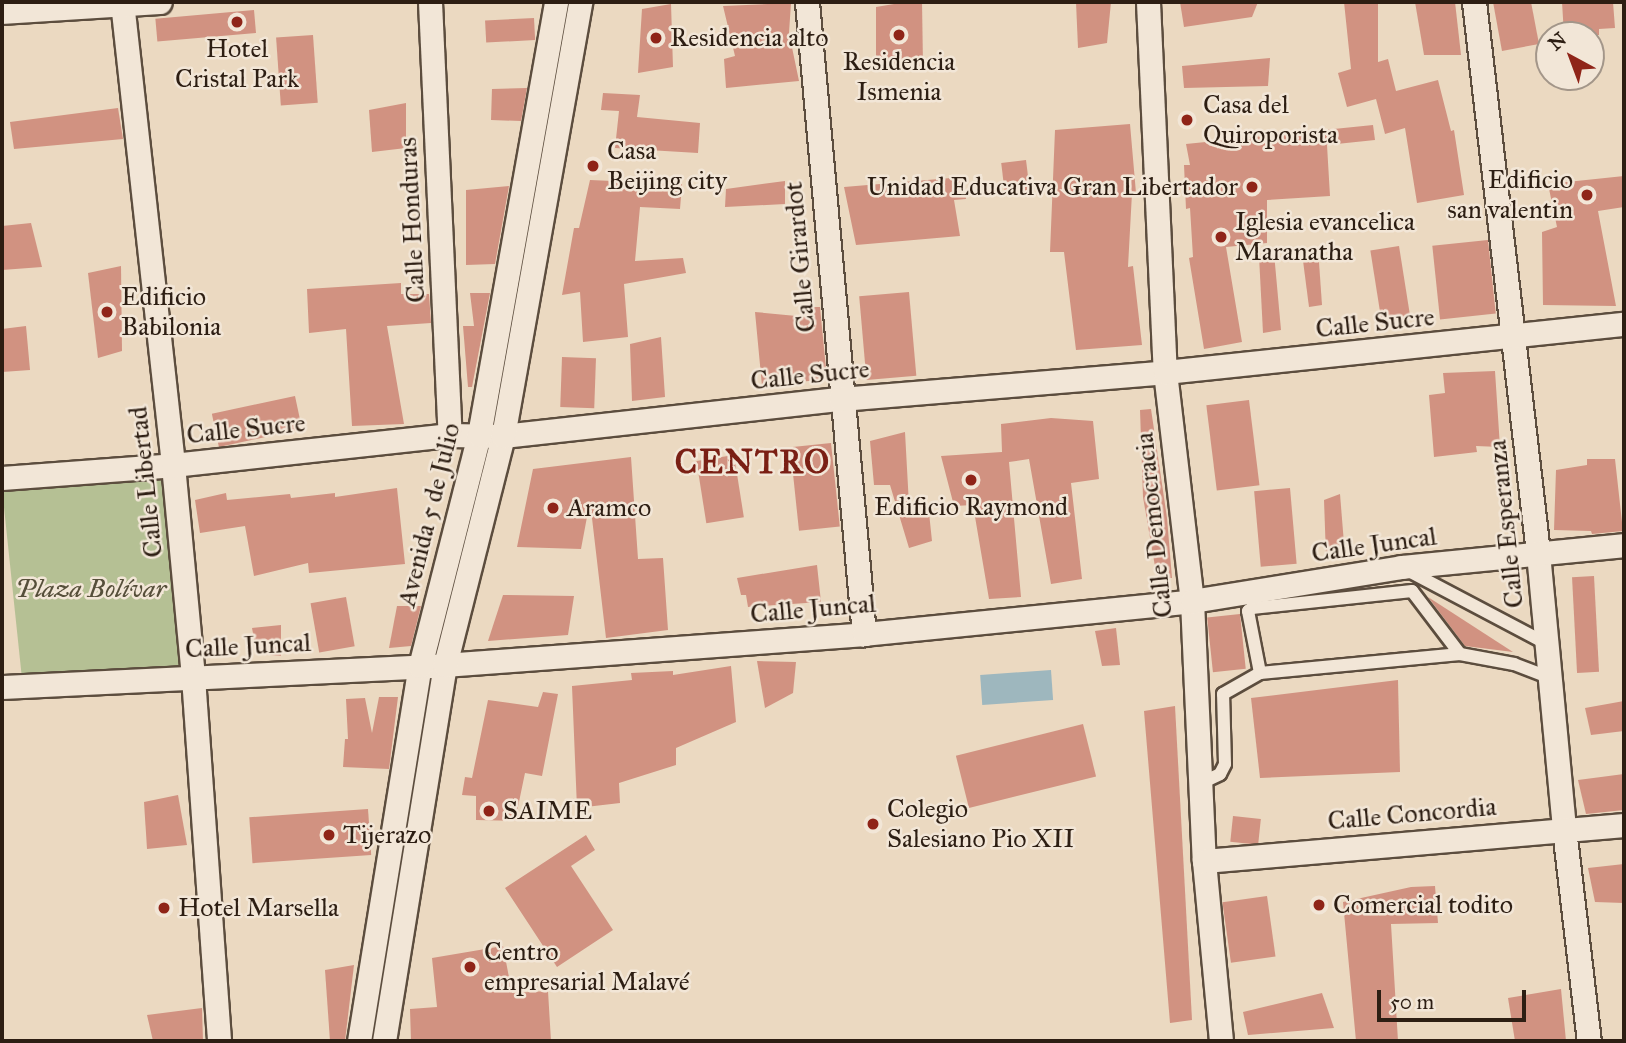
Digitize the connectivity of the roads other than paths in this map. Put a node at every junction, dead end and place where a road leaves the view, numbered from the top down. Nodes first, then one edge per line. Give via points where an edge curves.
1 (160, 2) edge
2 (430, 2) edge
3 (556, 2) edge
4 (580, 2) edge
5 (807, 2) edge
6 (1148, 2) edge
7 (1474, 2) edge
8 (122, 3) edge
9 (2, 12) edge
10 (1624, 324) edge
11 (1514, 337) junction
12 (1165, 372) junction
13 (840, 399) junction
14 (450, 435) junction
15 (479, 435) junction
16 (503, 436) junction
17 (173, 465) junction
18 (2, 478) edge
19 (1624, 545) edge
20 (1538, 553) junction
21 (1401, 567) junction
22 (1192, 601) junction
23 (863, 634) junction
24 (1546, 644) junction
25 (1460, 654) junction
26 (445, 665) junction
27 (420, 666) junction
28 (1260, 673) junction
29 (193, 677) junction
30 (1550, 678) junction
31 (2, 687) edge
32 (1199, 785) junction
33 (1624, 825) edge
34 (1564, 830) junction
35 (1204, 860) junction
36 (219, 1041) edge
37 (359, 1041) edge
38 (384, 1041) edge
39 (1221, 1041) edge
40 (1589, 1041) edge

1 - 8 street
2 - 14 street, Calle Honduras
3 - 15 street, Avenida 5 de Julio
4 - 16 street, Avenida 5 de Julio
5 - 13 street, Calle Girardot
6 - 12 street, Calle Democracia
7 - 11 street, Calle Esperanza
8 - 9 street
8 - 17 street, Calle Libertad
10 - 11 street, Calle Sucre
11 - 12 street, Calle Sucre
11 - 20 street, Calle Esperanza
12 - 13 street, Calle Sucre
12 - 22 street, Calle Democracia
13 - 16 street, Calle Sucre
13 - 23 street, Calle Girardot
14 - 15 street, Calle Sucre
14 - 17 street, Calle Sucre
15 - 16 street, Calle Sucre
15 - 27 street, Avenida 5 de Julio
16 - 26 street, Avenida 5 de Julio
17 - 18 street, Calle Sucre
17 - 29 street, Calle Libertad
19 - 20 street, Calle Juncal
20 - 21 street, Calle Juncal
20 - 24 street, Calle Esperanza
21 - 22 street, Calle Juncal
21 - 24 lane
22 - 23 street, Calle Juncal
22 - 32 street, Calle Democracia
23 - 26 street, Calle Juncal
24 - 30 street, Calle Esperanza
25 - 28 lane
25 - 28 lane via 1412,591 1252,607 1248,611
25 - 30 lane via 1514,664
26 - 27 street, Calle Juncal
26 - 38 street, Avenida 5 de Julio
27 - 29 street, Calle Juncal
27 - 37 street, Avenida 5 de Julio
28 - 32 lane via 1223,694 1225,764 1220,774
29 - 31 street, Calle Juncal
29 - 36 street, Calle Libertad
30 - 34 street, Calle Esperanza
32 - 35 street, Calle Democracia
33 - 34 street, Calle Concordia
34 - 35 street, Calle Concordia
34 - 40 street, Calle Esperanza
35 - 39 street, Calle Democracia

